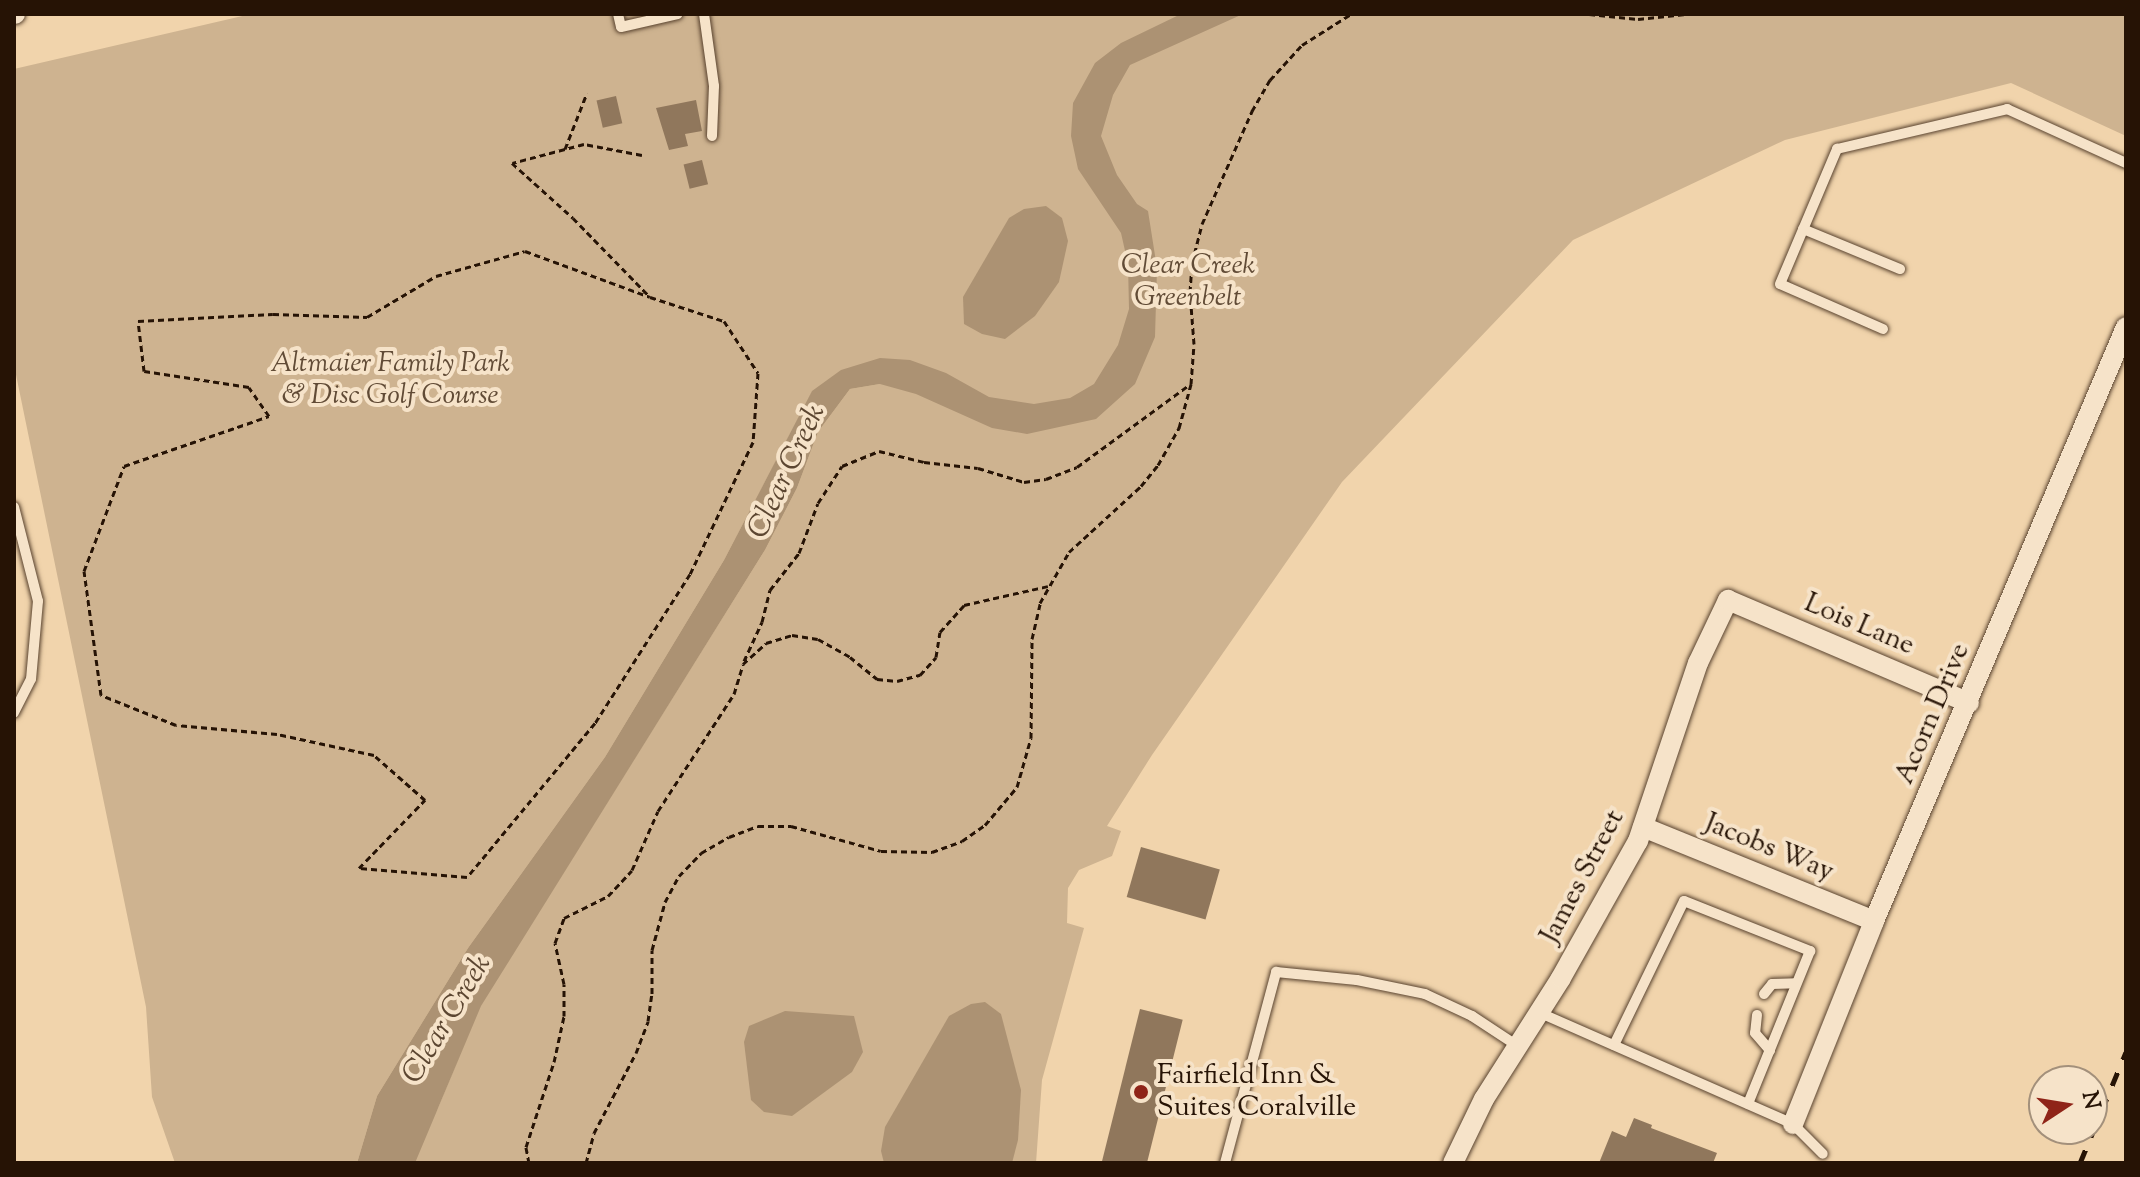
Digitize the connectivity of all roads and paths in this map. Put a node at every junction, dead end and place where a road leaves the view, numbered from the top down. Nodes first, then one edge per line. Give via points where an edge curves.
1 (618, 14) edge
2 (678, 14) edge
3 (704, 14) edge
4 (1351, 14) edge
5 (1589, 14) edge
6 (1686, 14) edge
7 (587, 93) dead end
8 (712, 136) dead end
9 (565, 150) junction
10 (642, 155) dead end
11 (2126, 163) edge
12 (1803, 229) junction
13 (1900, 269) dead end
14 (650, 297) junction
15 (2126, 327) edge
16 (1883, 329) dead end
17 (1191, 384) junction
18 (14, 507) edge
19 (1048, 586) junction
20 (1728, 600) joint
21 (743, 664) junction
22 (1969, 703) junction
23 (14, 713) edge
24 (1643, 827) junction
25 (1874, 921) junction
26 (1796, 983) junction
27 (1764, 994) dead end
28 (1538, 1012) junction
29 (1757, 1015) dead end
30 (1516, 1045) junction
31 (1614, 1045) junction
32 (1770, 1050) junction
33 (1748, 1104) junction
34 (1793, 1124) junction
35 (1823, 1154) dead end
36 (529, 1163) edge
37 (586, 1163) edge
38 (1225, 1163) edge
39 (1453, 1163) edge

1 - 2 lane via 621,27
3 - 8 lane via 714,86
4 - 17 path via 1302,45 1270,80 1202,224 1190,292
5 - 6 path via 1638,19
7 - 9 path
9 - 10 path via 584,144
9 - 14 path via 512,163
11 - 12 lane via 2007,109 1837,149
12 - 13 lane
12 - 16 lane via 1780,284
14 - 14 path via 724,321 758,373 753,442 690,574 595,723 467,877 359,868 425,800 374,755 277,734 176,725 101,695 84,571 124,466 269,416 249,387 144,371 138,321 273,314 367,317 436,276 525,251
15 - 22 street, Acorn Drive
17 - 19 path via 1179,428 1158,465 1069,552
17 - 21 path via 1077,467 1046,479 1024,482 978,468 879,451 842,466 828,483 799,553 770,590
18 - 23 lane via 38,601 31,679
19 - 21 path via 964,605 940,632 936,657 920,675 897,681 877,679 818,639 792,635 766,643
19 - 37 path via 1032,639 1031,738 1025,766 1017,787 985,825 947,846 906,854 791,826 758,826 701,853 679,876 665,902 652,950 648,1021 594,1133
20 - 22 street, Lois Lane
20 - 24 street, James Street via 1698,663
21 - 36 path via 719,722 658,811 632,870 608,896 564,918 555,943 564,1016 526,1147
22 - 25 street, Acorn Drive
24 - 25 street, Jacobs Way
24 - 28 street, James Street
25 - 34 street, Acorn Drive
26 - 27 lane via 1772,984
26 - 31 lane via 1810,951 1684,901
26 - 32 lane
28 - 30 street, James Street
28 - 31 lane
29 - 32 lane via 1755,1033
30 - 38 lane via 1425,994 1276,972
30 - 39 street, James Street
31 - 33 lane
32 - 33 lane
33 - 34 lane
34 - 35 lane

